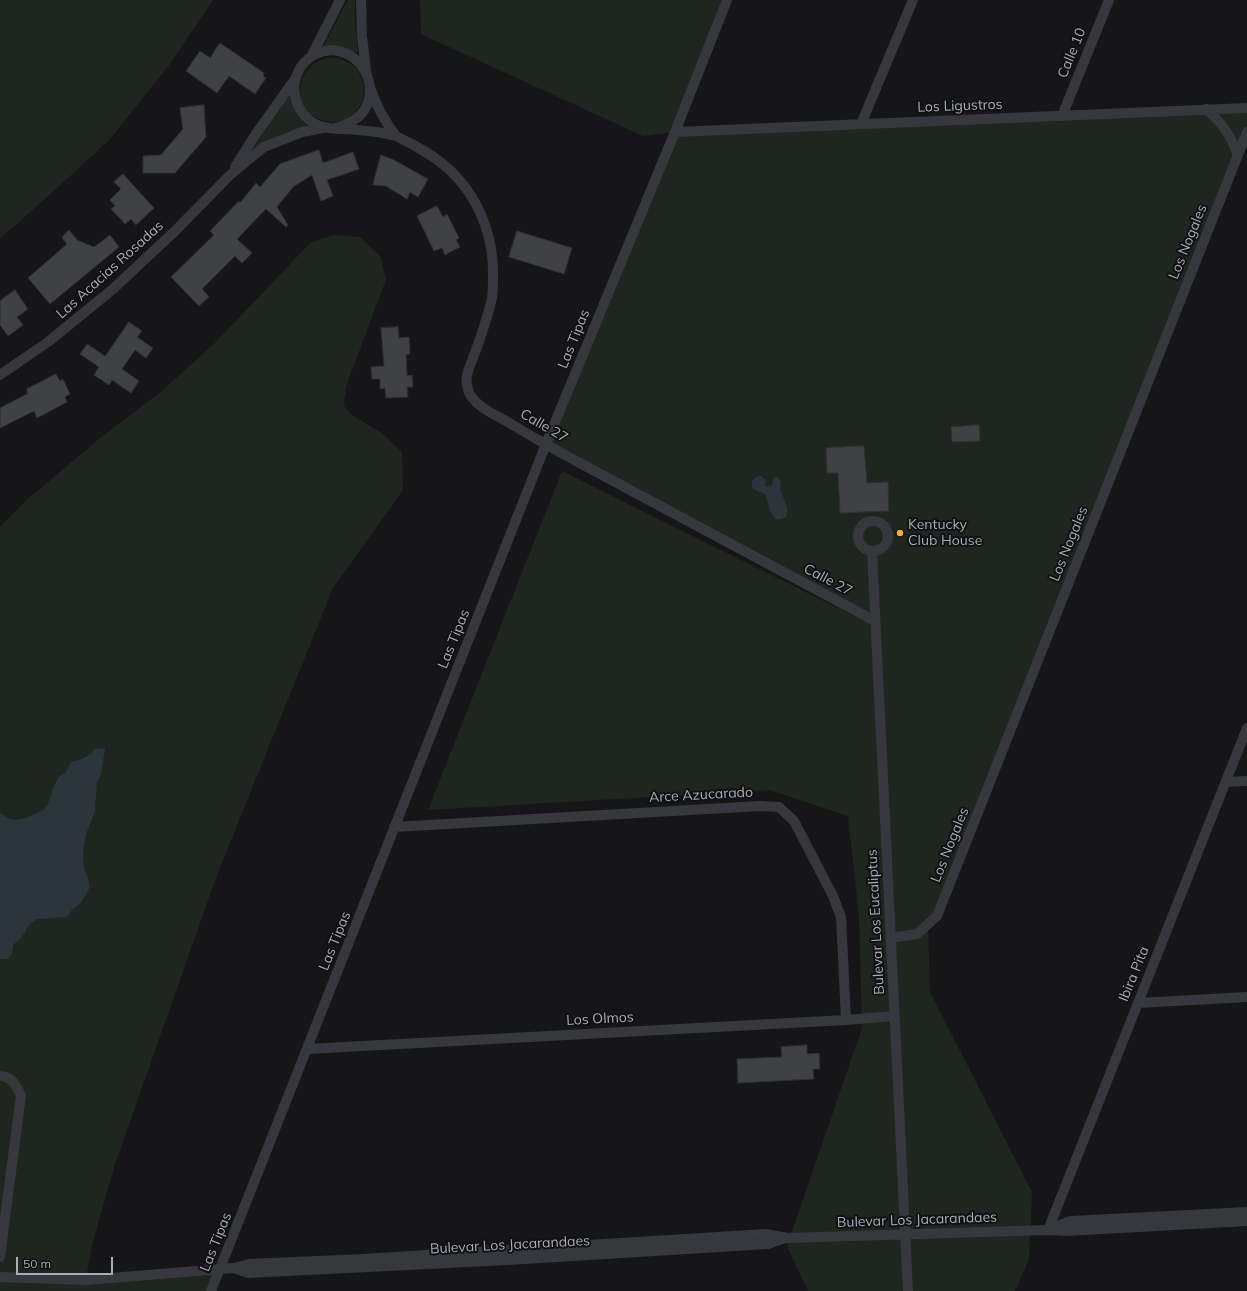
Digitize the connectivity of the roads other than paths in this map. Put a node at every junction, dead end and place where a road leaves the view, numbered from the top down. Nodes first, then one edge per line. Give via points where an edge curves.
1 (340, 0) edge
2 (361, 0) edge
3 (727, 0) edge
4 (913, 0) edge
5 (1108, 0) edge
6 (311, 57) junction
7 (366, 70) junction
8 (295, 78) junction
9 (371, 90) junction
10 (1247, 108) edge
11 (1206, 109) junction
12 (1062, 116) junction
13 (861, 124) junction
14 (323, 128) junction
15 (336, 128) junction
16 (675, 132) junction
17 (1247, 132) edge
18 (396, 136) junction
19 (1238, 155) junction
20 (230, 175) junction
21 (0, 375) edge
22 (546, 444) junction
23 (872, 551) dead end
24 (875, 621) junction
25 (1247, 728) edge
26 (1247, 781) edge
27 (1226, 782) junction
28 (394, 827) junction
29 (891, 938) junction
30 (1247, 997) edge
31 (1138, 1003) junction
32 (894, 1016) junction
33 (846, 1020) junction
34 (307, 1049) junction
35 (0, 1076) edge
36 (1247, 1212) edge
37 (1247, 1221) edge
38 (1048, 1230) junction
39 (905, 1234) junction
40 (0, 1257) edge
41 (220, 1269) junction
42 (0, 1277) edge
43 (211, 1291) edge
44 (908, 1291) edge

1 - 6 street
2 - 7 street
3 - 16 street, Las Tipas
4 - 13 street
5 - 12 street, Calle 10
6 - 7 street via 325,51 341,52 355,58
6 - 8 street via 301,66
7 - 9 street
8 - 14 street via 296,102 302,113
8 - 20 street, Las Acacias Rosadas
9 - 15 street via 366,108 353,122
9 - 18 street, Calle 27 via 383,117
10 - 11 street, Los Ligustros
11 - 12 street, Los Ligustros
11 - 19 street via 1219,120 1232,139
12 - 13 street, Los Ligustros
13 - 16 street, Los Ligustros
14 - 15 street
14 - 20 street, Las Acacias Rosadas via 302,132 264,147
15 - 18 street, Calle 27
16 - 22 street, Las Tipas
17 - 19 street, Los Nogales
18 - 22 street, Calle 27 via 436,158 461,182 478,206 488,232 493,264 492,295 484,328 467,376 471,396 483,408
19 - 29 street, Los Nogales via 937,916 917,934
20 - 21 street, Las Acacias Rosadas via 113,289 48,342
22 - 24 street, Calle 27
22 - 28 street, Las Tipas
23 - 24 street, Bulevar Los Eucaliptus
24 - 29 street, Bulevar Los Eucaliptus
25 - 27 street, Ibira Pita
26 - 27 street
27 - 31 street, Ibira Pita
28 - 33 street, Arce Azucarado via 779,807 794,821 833,896 841,917
28 - 34 street, Las Tipas
29 - 32 street, Bulevar Los Eucaliptus
30 - 31 street
31 - 38 street, Ibira Pita
32 - 33 street, Los Olmos
32 - 39 street, Bulevar Los Eucaliptus
33 - 34 street, Los Olmos
34 - 41 street, Las Tipas
35 - 40 street via 14,1081 21,1095
36 - 38 street, Bulevar Los Jacarandaes via 1071,1221
37 - 38 street, Bulevar Los Jacarandaes
38 - 39 street, Bulevar Los Jacarandaes
39 - 41 street, Bulevar Los Jacarandaes via 787,1238 768,1244 508,1260 248,1273 234,1268
39 - 44 street, Bulevar Los Eucaliptus
41 - 42 street, Bulevar Los Jacarandaes via 86,1280
41 - 43 street, Las Tipas

